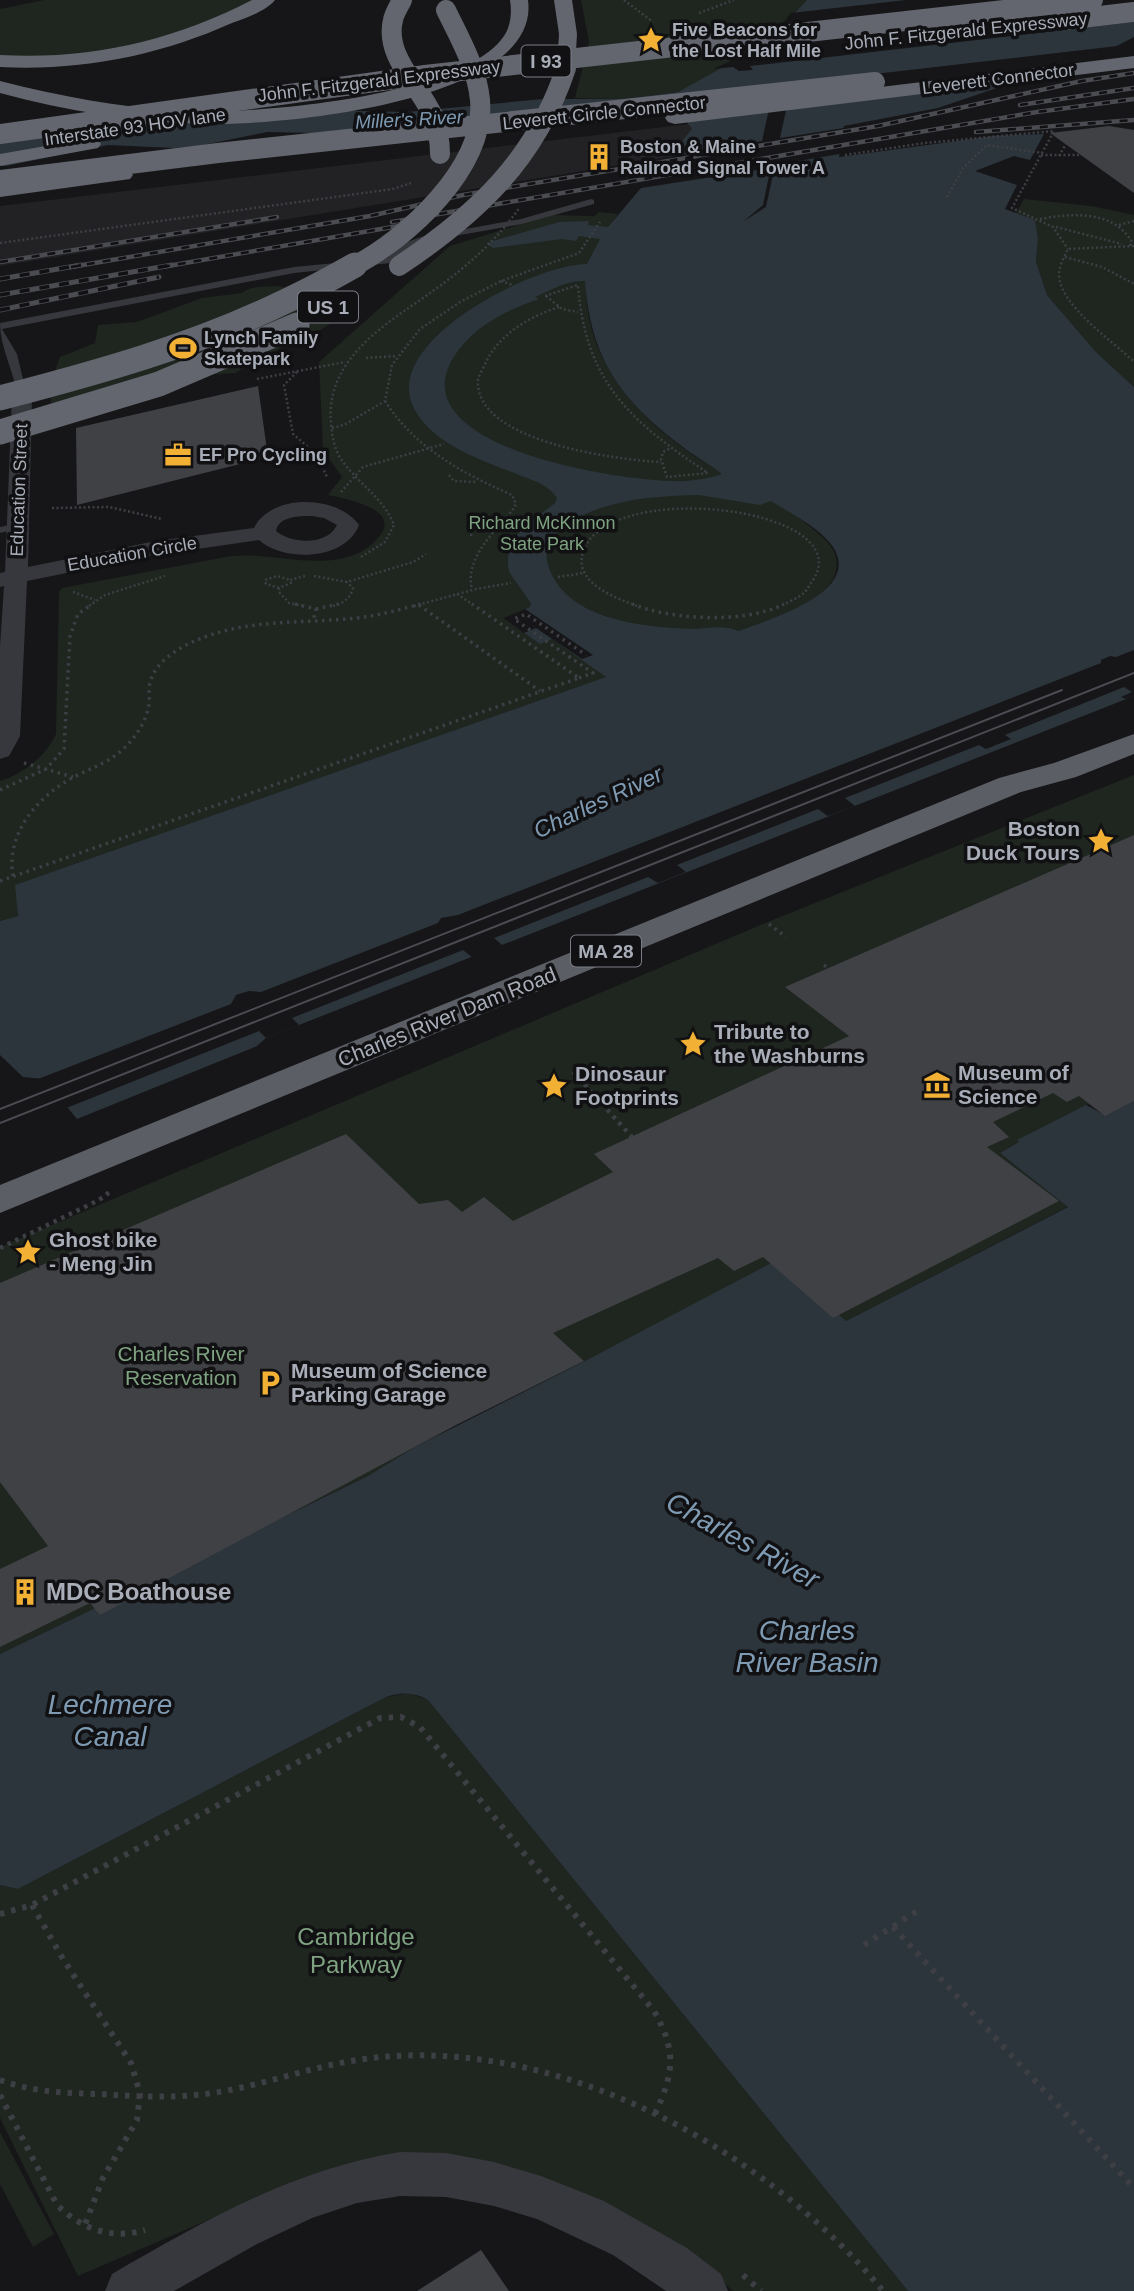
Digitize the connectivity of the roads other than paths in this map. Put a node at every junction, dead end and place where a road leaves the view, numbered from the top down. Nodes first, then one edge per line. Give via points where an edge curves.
1 (266, 0) edge
2 (402, 0) edge
3 (519, 0) edge
4 (563, 0) edge
5 (948, 0) edge
6 (1093, 0) edge
7 (443, 5) edge
8 (1134, 12) edge
9 (1134, 51) edge
10 (729, 58) junction
11 (0, 61) edge
12 (1134, 62) edge
13 (343, 68) dead end
14 (544, 81) dead end
15 (0, 87) edge
16 (492, 88) dead end
17 (868, 88) junction
18 (134, 96) dead end
19 (0, 116) edge
20 (675, 118) junction
21 (0, 134) edge
22 (152, 134) dead end
23 (115, 140) dead end
24 (0, 147) edge
25 (0, 159) edge
26 (245, 170) dead end
27 (0, 180) edge
28 (150, 182) dead end
29 (0, 191) edge
30 (0, 202) edge
31 (591, 202) dead end
32 (327, 282) junction
33 (373, 282) dead end
34 (0, 326) edge
35 (0, 331) edge
36 (7, 398) edge
37 (0, 420) edge
38 (0, 432) edge
39 (9, 528) edge
40 (264, 533) dead end
41 (8, 578) edge
42 (1134, 719) edge
43 (1134, 743) edge
44 (9, 756) edge
45 (1010, 785) junction
46 (0, 1200) edge
47 (129, 2291) edge
48 (704, 2291) edge

1 - 11 highway via 210,27 138,49 68,61
2 - 32 highway, bridge via 392,19 393,47 434,116 441,137 440,156 432,178 411,206
3 - 15 highway via 514,33 505,47 487,60 416,90 343,106 238,118 167,115 70,103
4 - 33 highway, US 1, bridge via 566,68 541,129 495,188 440,236
5 - 13 highway, bridge
6 - 21 highway, John F. Fitzgerald Expressway / I 93, bridge via 412,76
7 - 32 highway, US 1, bridge via 468,57 478,92 480,116 470,154 455,180 419,220
8 - 10 highway, John F. Fitzgerald Expressway / I 93, bridge
9 - 17 highway, Leverett Connector
10 - 14 highway, John F. Fitzgerald Expressway / I 93
10 - 24 highway, Interstate 93 HOV lane / I 93, bridge via 397,91
12 - 17 highway, Leverett Connector
16 - 22 highway, John F. Fitzgerald Expressway, bridge
17 - 20 highway, Leverett Circle Connector
17 - 27 highway, Leverett Circle Connector, bridge via 267,147
18 - 19 highway
20 - 26 highway, Leverett Circle Connector, bridge
20 - 29 highway, bridge via 317,152
23 - 25 highway
28 - 30 highway
31 - 34 lane via 522,221 424,239 405,246 390,260 294,270
32 - 36 highway, US 1, bridge via 187,343
35 - 36 lane via 18,369
36 - 39 street, Education Street
37 - 38 highway, US 1, bridge via 152,377 317,313 159,384
39 - 41 street, Education Street
40 - 41 street, Education Circle via 144,550
41 - 44 street, Education Street
42 - 45 highway, Charles River Dam Road / MA 28 via 1074,743
43 - 45 highway, Charles River Dam Road / MA 28
45 - 46 highway, Charles River Dam Road / MA 28
47 - 48 street via 263,2215 359,2180 396,2174 470,2180 545,2199 625,2235

